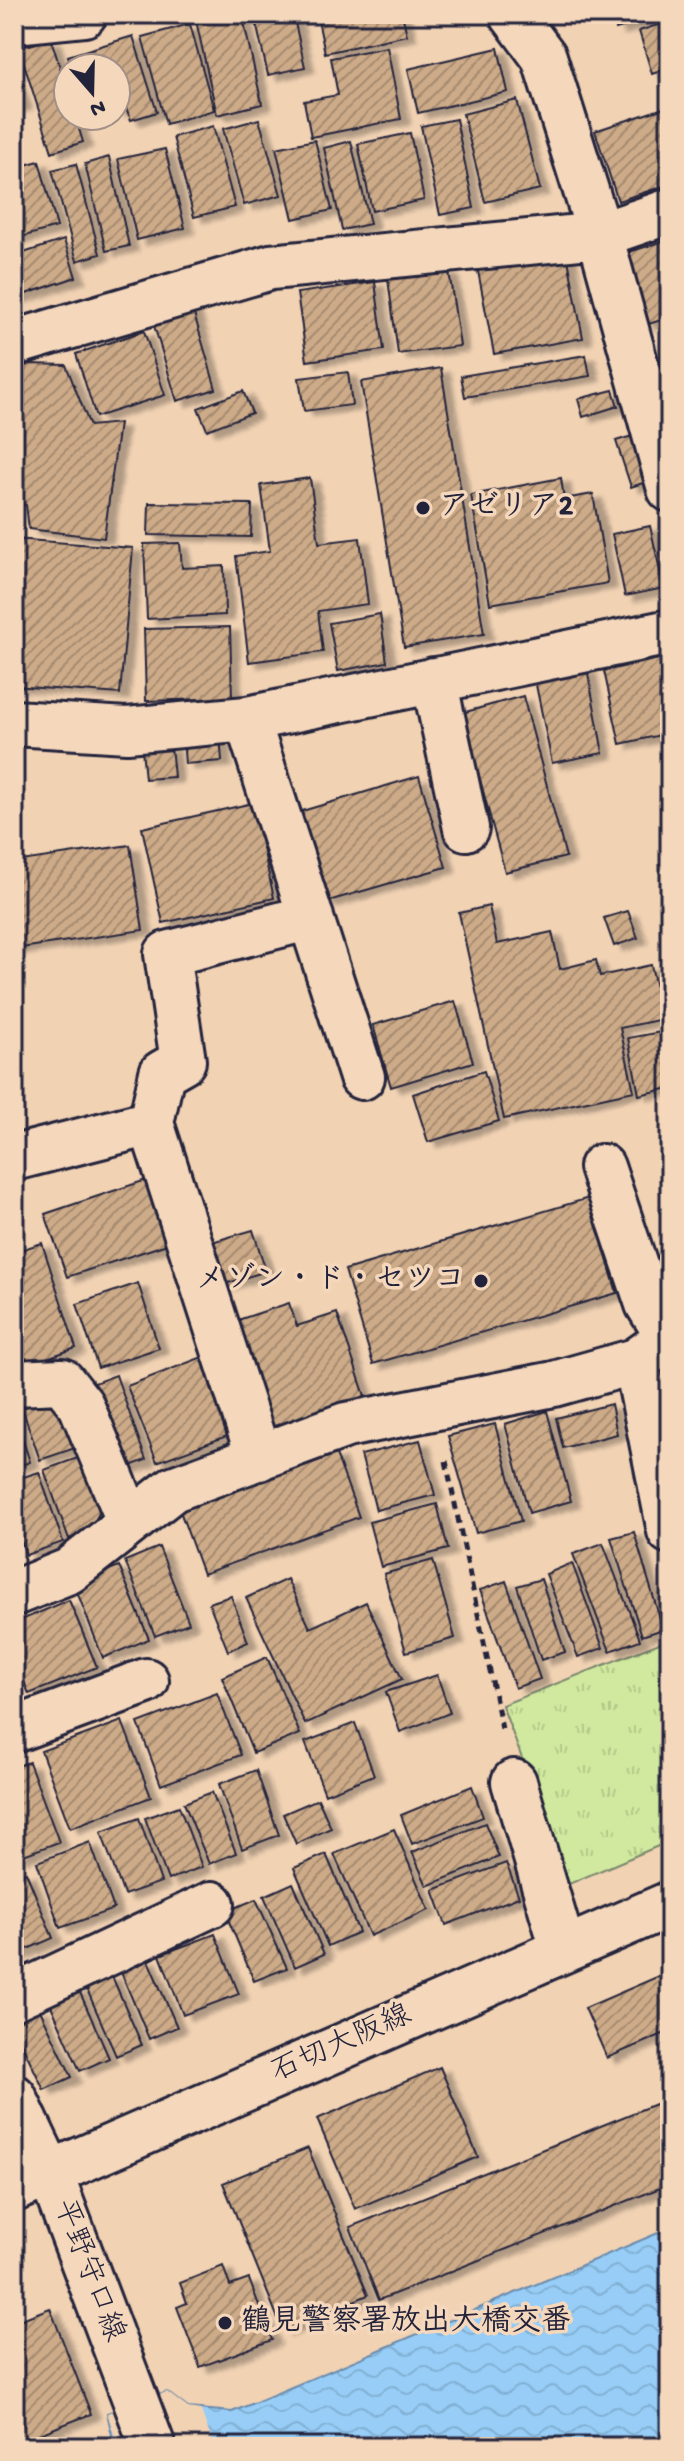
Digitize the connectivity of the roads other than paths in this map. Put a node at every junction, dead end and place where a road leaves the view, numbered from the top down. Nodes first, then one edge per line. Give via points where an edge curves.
1 (512, 14) edge
2 (67, 15) edge
3 (14, 21) edge
4 (670, 211) edge
5 (600, 235) junction
6 (14, 343) edge
7 (670, 489) edge
8 (670, 632) edge
9 (434, 680) junction
10 (247, 719) junction
11 (14, 723) edge
12 (466, 828) dead end
13 (311, 917) junction
14 (362, 1077) dead end
15 (151, 1123) junction
16 (14, 1158) edge
17 (602, 1167) dead end
18 (658, 1345) edge
19 (14, 1383) edge
20 (259, 1458) junction
21 (130, 1523) junction
22 (670, 1531) edge
23 (14, 1593) edge
24 (146, 1681) dead end
25 (14, 1730) edge
26 (514, 1782) road end
27 (212, 1904) dead end
28 (670, 1904) edge
29 (563, 1949) junction
30 (14, 1997) edge
31 (14, 2097) edge
32 (32, 2181) edge
33 (153, 2447) edge

1 - 5 street via 544,57
2 - 3 street
4 - 5 street
5 - 6 street via 271,267
5 - 7 street
8 - 9 street
9 - 10 street
9 - 12 street
10 - 11 street via 127,730
10 - 13 street
13 - 14 street
13 - 15 street via 167,954 183,1061 162,1073
15 - 16 street
15 - 20 street
17 - 18 street
18 - 20 street via 554,1384 346,1425
18 - 22 street
19 - 21 street via 62,1381 81,1405
20 - 21 street via 173,1489
21 - 23 street via 69,1571
24 - 25 street
26 - 29 street
27 - 30 street
28 - 29 street, 石切大阪線
29 - 32 street, 石切大阪線
31 - 32 street, 平野守口線
32 - 33 street, 平野守口線 via 137,2402

